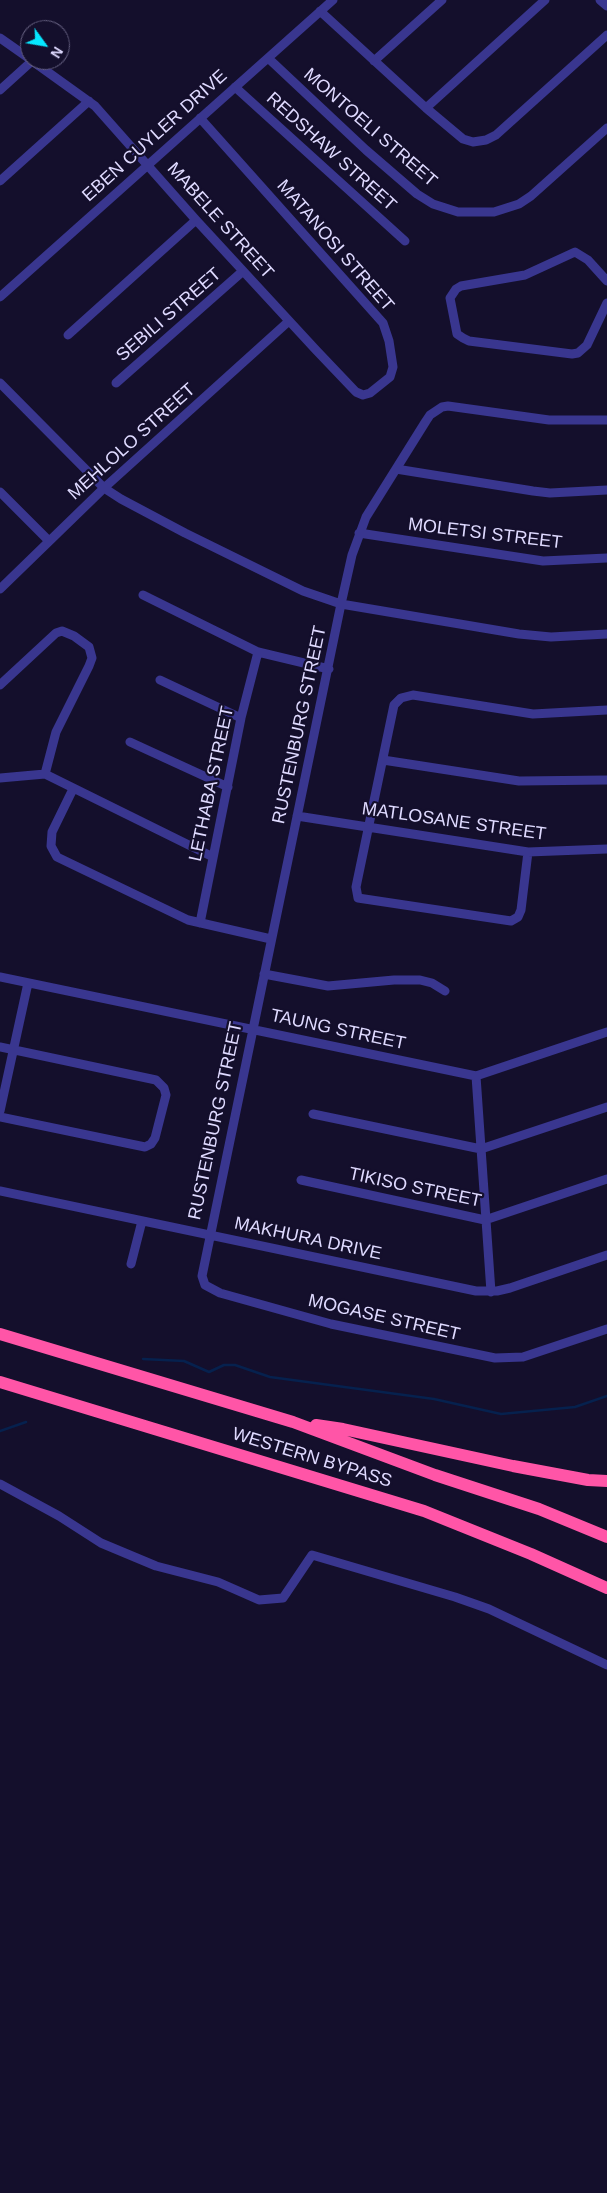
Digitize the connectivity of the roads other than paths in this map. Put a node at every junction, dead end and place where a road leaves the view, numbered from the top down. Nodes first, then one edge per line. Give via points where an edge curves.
1 (333, 0) edge
2 (442, 0) edge
3 (545, 0) edge
4 (600, 0) edge
5 (607, 6) edge
6 (320, 11) junction
7 (607, 35) edge
8 (0, 38) edge
9 (20, 52) edge
10 (268, 58) junction
11 (374, 61) junction
12 (21, 70) edge
13 (45, 70) edge
14 (235, 87) junction
15 (0, 90) edge
16 (89, 101) junction
17 (426, 108) junction
18 (200, 118) junction
19 (607, 128) edge
20 (148, 164) junction
21 (0, 181) edge
22 (196, 220) junction
23 (405, 241) dead end
24 (243, 271) junction
25 (607, 281) edge
26 (0, 297) edge
27 (607, 303) edge
28 (290, 322) junction
29 (68, 334) dead end
30 (116, 382) dead end
31 (0, 383) edge
32 (356, 392) joint
33 (607, 420) edge
34 (396, 469) junction
35 (104, 488) junction
36 (607, 490) edge
37 (0, 492) edge
38 (359, 533) junction
39 (49, 541) junction
40 (607, 558) edge
41 (0, 589) edge
42 (143, 595) dead end
43 (341, 604) junction
44 (607, 634) edge
45 (258, 652) junction
46 (329, 669) junction
47 (160, 680) dead end
48 (0, 686) edge
49 (607, 710) edge
50 (241, 718) junction
51 (130, 742) dead end
52 (383, 760) junction
53 (45, 774) junction
54 (0, 778) edge
55 (607, 780) edge
56 (228, 787) junction
57 (73, 789) junction
58 (297, 816) junction
59 (368, 827) junction
60 (607, 849) edge
61 (528, 852) junction
62 (213, 857) junction
63 (200, 923) junction
64 (271, 939) junction
65 (264, 974) junction
66 (0, 977) edge
67 (28, 983) junction
68 (445, 991) dead end
69 (252, 1029) junction
70 (607, 1032) edge
71 (0, 1046) edge
72 (14, 1049) junction
73 (476, 1076) junction
74 (607, 1107) edge
75 (0, 1110) edge
76 (313, 1114) dead end
77 (0, 1116) edge
78 (481, 1149) junction
79 (607, 1179) edge
80 (301, 1180) dead end
81 (0, 1191) edge
82 (484, 1220) junction
83 (142, 1221) junction
84 (209, 1235) junction
85 (607, 1255) edge
86 (131, 1264) dead end
87 (491, 1292) junction
88 (607, 1329) edge
89 (0, 1334) edge
90 (0, 1382) edge
91 (293, 1422) junction
92 (607, 1481) edge
93 (0, 1484) edge
94 (607, 1537) edge
95 (531, 1554) junction
96 (607, 1588) edge
97 (607, 1598) edge
98 (607, 1665) edge

1 - 6 street, EBEN CUYLER DRIVE
2 - 11 street
3 - 17 street
4 - 5 street
6 - 10 street, EBEN CUYLER DRIVE
6 - 11 street
7 - 17 street via 496,135 486,140 473,142 463,139
8 - 9 street, MABELE STREET
10 - 14 street, EBEN CUYLER DRIVE
10 - 19 street, MONTOELI STREET via 417,194 439,207 458,212 494,212 519,204
11 - 17 street
12 - 15 street
13 - 16 street, MABELE STREET
14 - 18 street, EBEN CUYLER DRIVE
14 - 23 street, REDSHAW STREET
16 - 20 street, MABELE STREET
16 - 21 street
18 - 20 street, EBEN CUYLER DRIVE
18 - 32 street, MATANOSI STREET via 383,323 392,359 390,377 367,395
20 - 22 street, MABELE STREET
20 - 26 street, EBEN CUYLER DRIVE
22 - 24 street, MABELE STREET
22 - 29 street
24 - 28 street, MABELE STREET
24 - 30 street, SEBILI STREET
25 - 27 street via 588,260 575,252 525,275 461,286 450,298 457,334 469,341 572,354 588,345
28 - 32 street, MABELE STREET
28 - 35 street, MEHLOLO STREET
31 - 35 street
33 - 34 street, RUSTENBURG STREET via 549,420 442,407 430,415
34 - 36 street via 533,492
34 - 38 street, RUSTENBURG STREET
35 - 39 street, MEHLOLO STREET
35 - 43 street via 286,584
37 - 39 street
38 - 40 street, MOLETSI STREET via 544,561
38 - 43 street, RUSTENBURG STREET
39 - 41 street, MEHLOLO STREET
42 - 45 street
43 - 44 street via 536,637
43 - 46 street, RUSTENBURG STREET
45 - 46 street
45 - 50 street, LETHABA STREET
46 - 58 street, RUSTENBURG STREET
47 - 50 street
48 - 53 street via 56,633 62,631 74,636 89,647 92,658 56,732
49 - 52 street via 533,714 406,696 394,705
50 - 56 street, LETHABA STREET
51 - 56 street
52 - 55 street via 519,781
52 - 59 street
53 - 54 street
53 - 57 street
56 - 62 street, LETHABA STREET
57 - 62 street
57 - 63 street via 52,832 51,846 57,857 178,916
58 - 59 street, MATLOSANE STREET
58 - 64 street, RUSTENBURG STREET
59 - 61 street, MATLOSANE STREET
59 - 61 street via 356,892 358,898 370,900 512,921 522,910
60 - 61 street, MATLOSANE STREET
62 - 63 street, LETHABA STREET
63 - 64 street
64 - 65 street, RUSTENBURG STREET
65 - 68 street via 328,986 420,980 432,982
65 - 69 street, RUSTENBURG STREET
66 - 67 street, TAUNG STREET
67 - 69 street, TAUNG STREET
67 - 72 street
69 - 73 street, TAUNG STREET
69 - 84 street, RUSTENBURG STREET
70 - 73 street
71 - 72 street
72 - 75 street
72 - 77 street via 156,1080 164,1088 165,1103 155,1140 145,1147
73 - 78 street
74 - 78 street
76 - 78 street
78 - 82 street
79 - 82 street, TIKISO STREET
80 - 82 street, TIKISO STREET
81 - 83 street, MAKHURA DRIVE
82 - 87 street
83 - 84 street, MAKHURA DRIVE
83 - 86 street
84 - 87 street, MAKHURA DRIVE via 468,1290
84 - 88 street, MOGASE STREET via 202,1276 208,1288 331,1324 495,1358 523,1357
85 - 87 street, MAKHURA DRIVE
89 - 91 highway, WESTERN BYPASS
90 - 95 highway, WESTERN BYPASS via 424,1511
91 - 92 highway via 343,1429 513,1466
91 - 94 highway, WESTERN BYPASS via 435,1475 539,1509
93 - 98 street via 101,1543 156,1566 218,1582 259,1600 283,1598 312,1556 488,1609
95 - 96 highway, WESTERN BYPASS
95 - 97 highway

